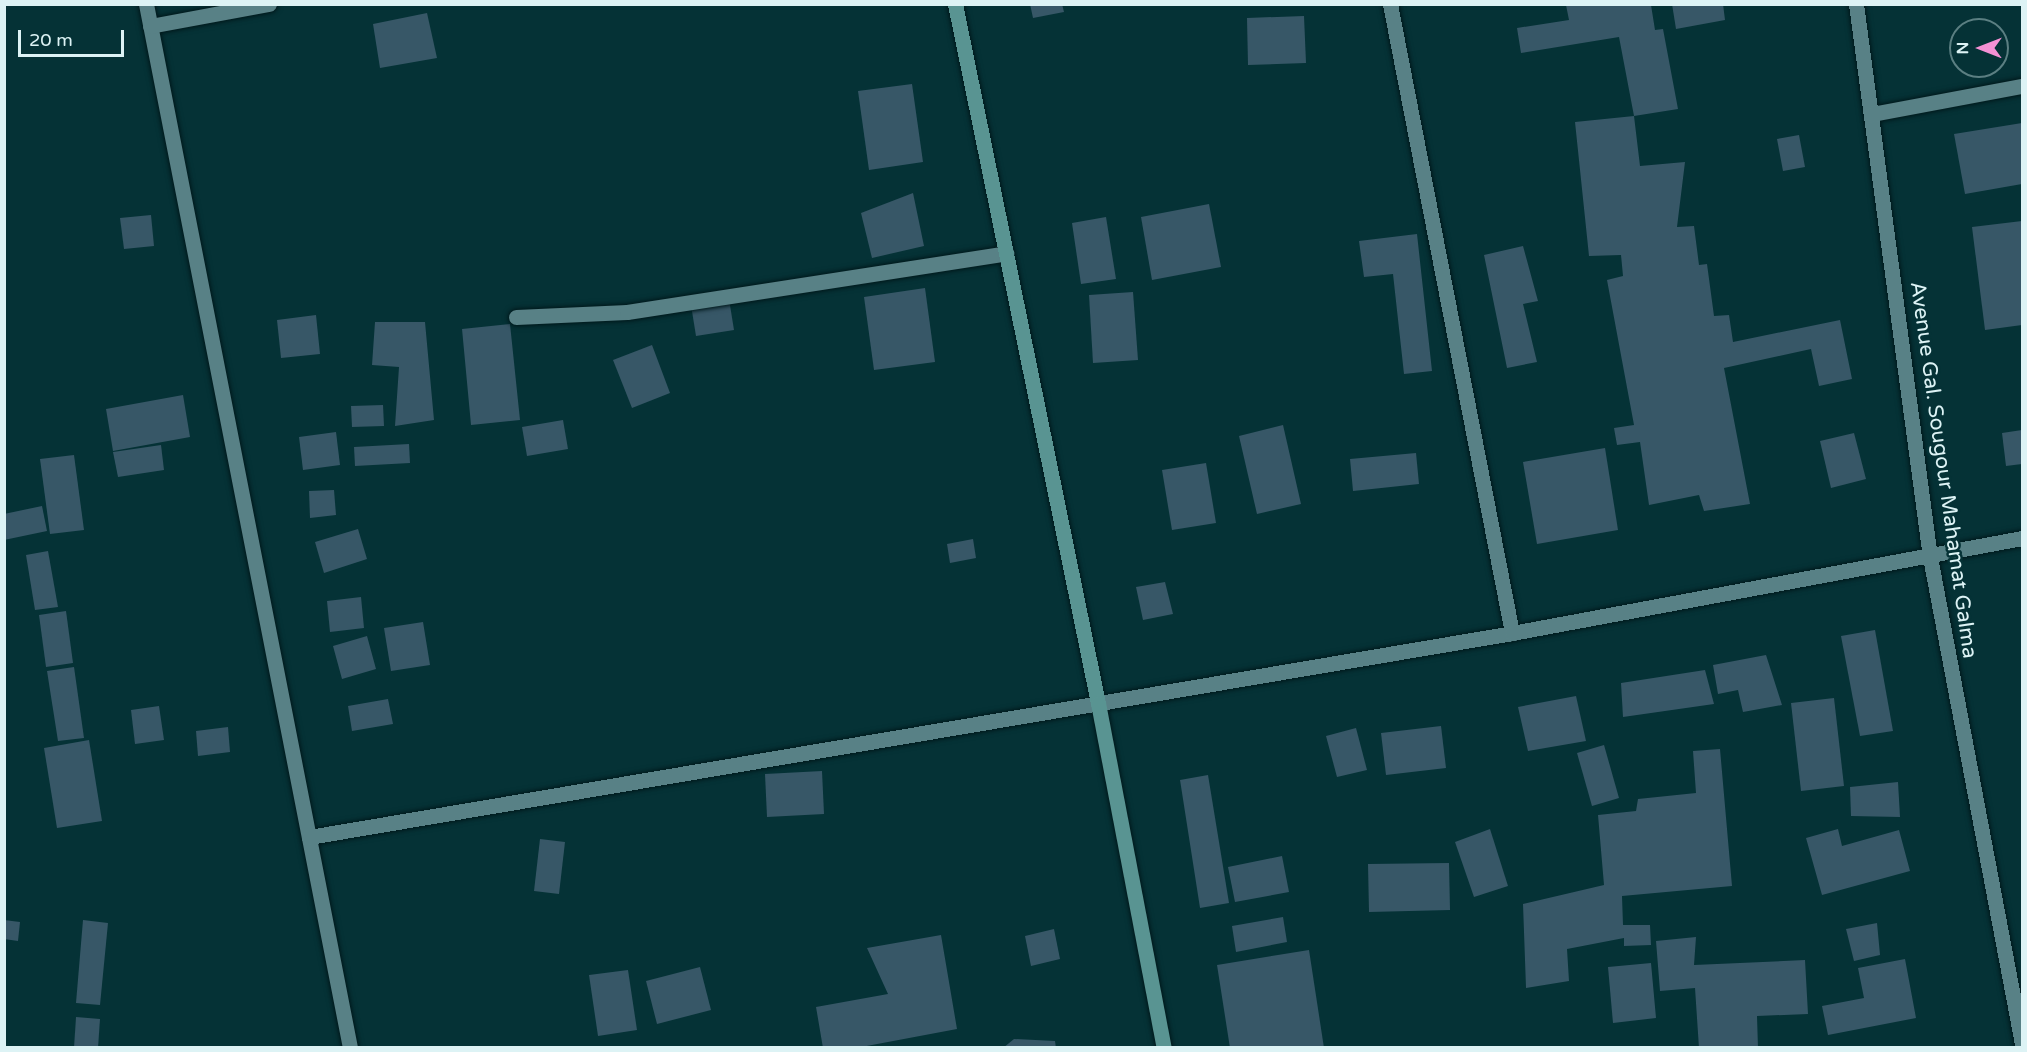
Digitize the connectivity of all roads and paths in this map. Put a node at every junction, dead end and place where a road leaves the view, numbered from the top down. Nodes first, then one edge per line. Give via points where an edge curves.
1 (146, 4) edge
2 (269, 4) edge
3 (955, 4) edge
4 (1390, 4) edge
5 (1856, 4) edge
6 (150, 26) junction
7 (2022, 86) edge
8 (1872, 114) junction
9 (1006, 254) junction
10 (516, 317) dead end
11 (2022, 538) edge
12 (1930, 557) junction
13 (1512, 633) junction
14 (1098, 703) junction
15 (309, 837) junction
16 (2022, 1046) edge
17 (350, 1047) edge
18 (1164, 1047) edge

1 - 6 street
2 - 6 street
3 - 9 main road
4 - 13 street
5 - 8 street, Avenue Gal. Sougour Mahamat Galma
6 - 15 street
7 - 8 street
8 - 12 street, Avenue Gal. Sougour Mahamat Galma
9 - 10 street via 627,312
9 - 14 main road
11 - 12 street
12 - 13 street
12 - 16 street, Avenue Gal. Sougour Mahamat Galma
13 - 14 street
14 - 15 street
14 - 18 main road
15 - 17 street

